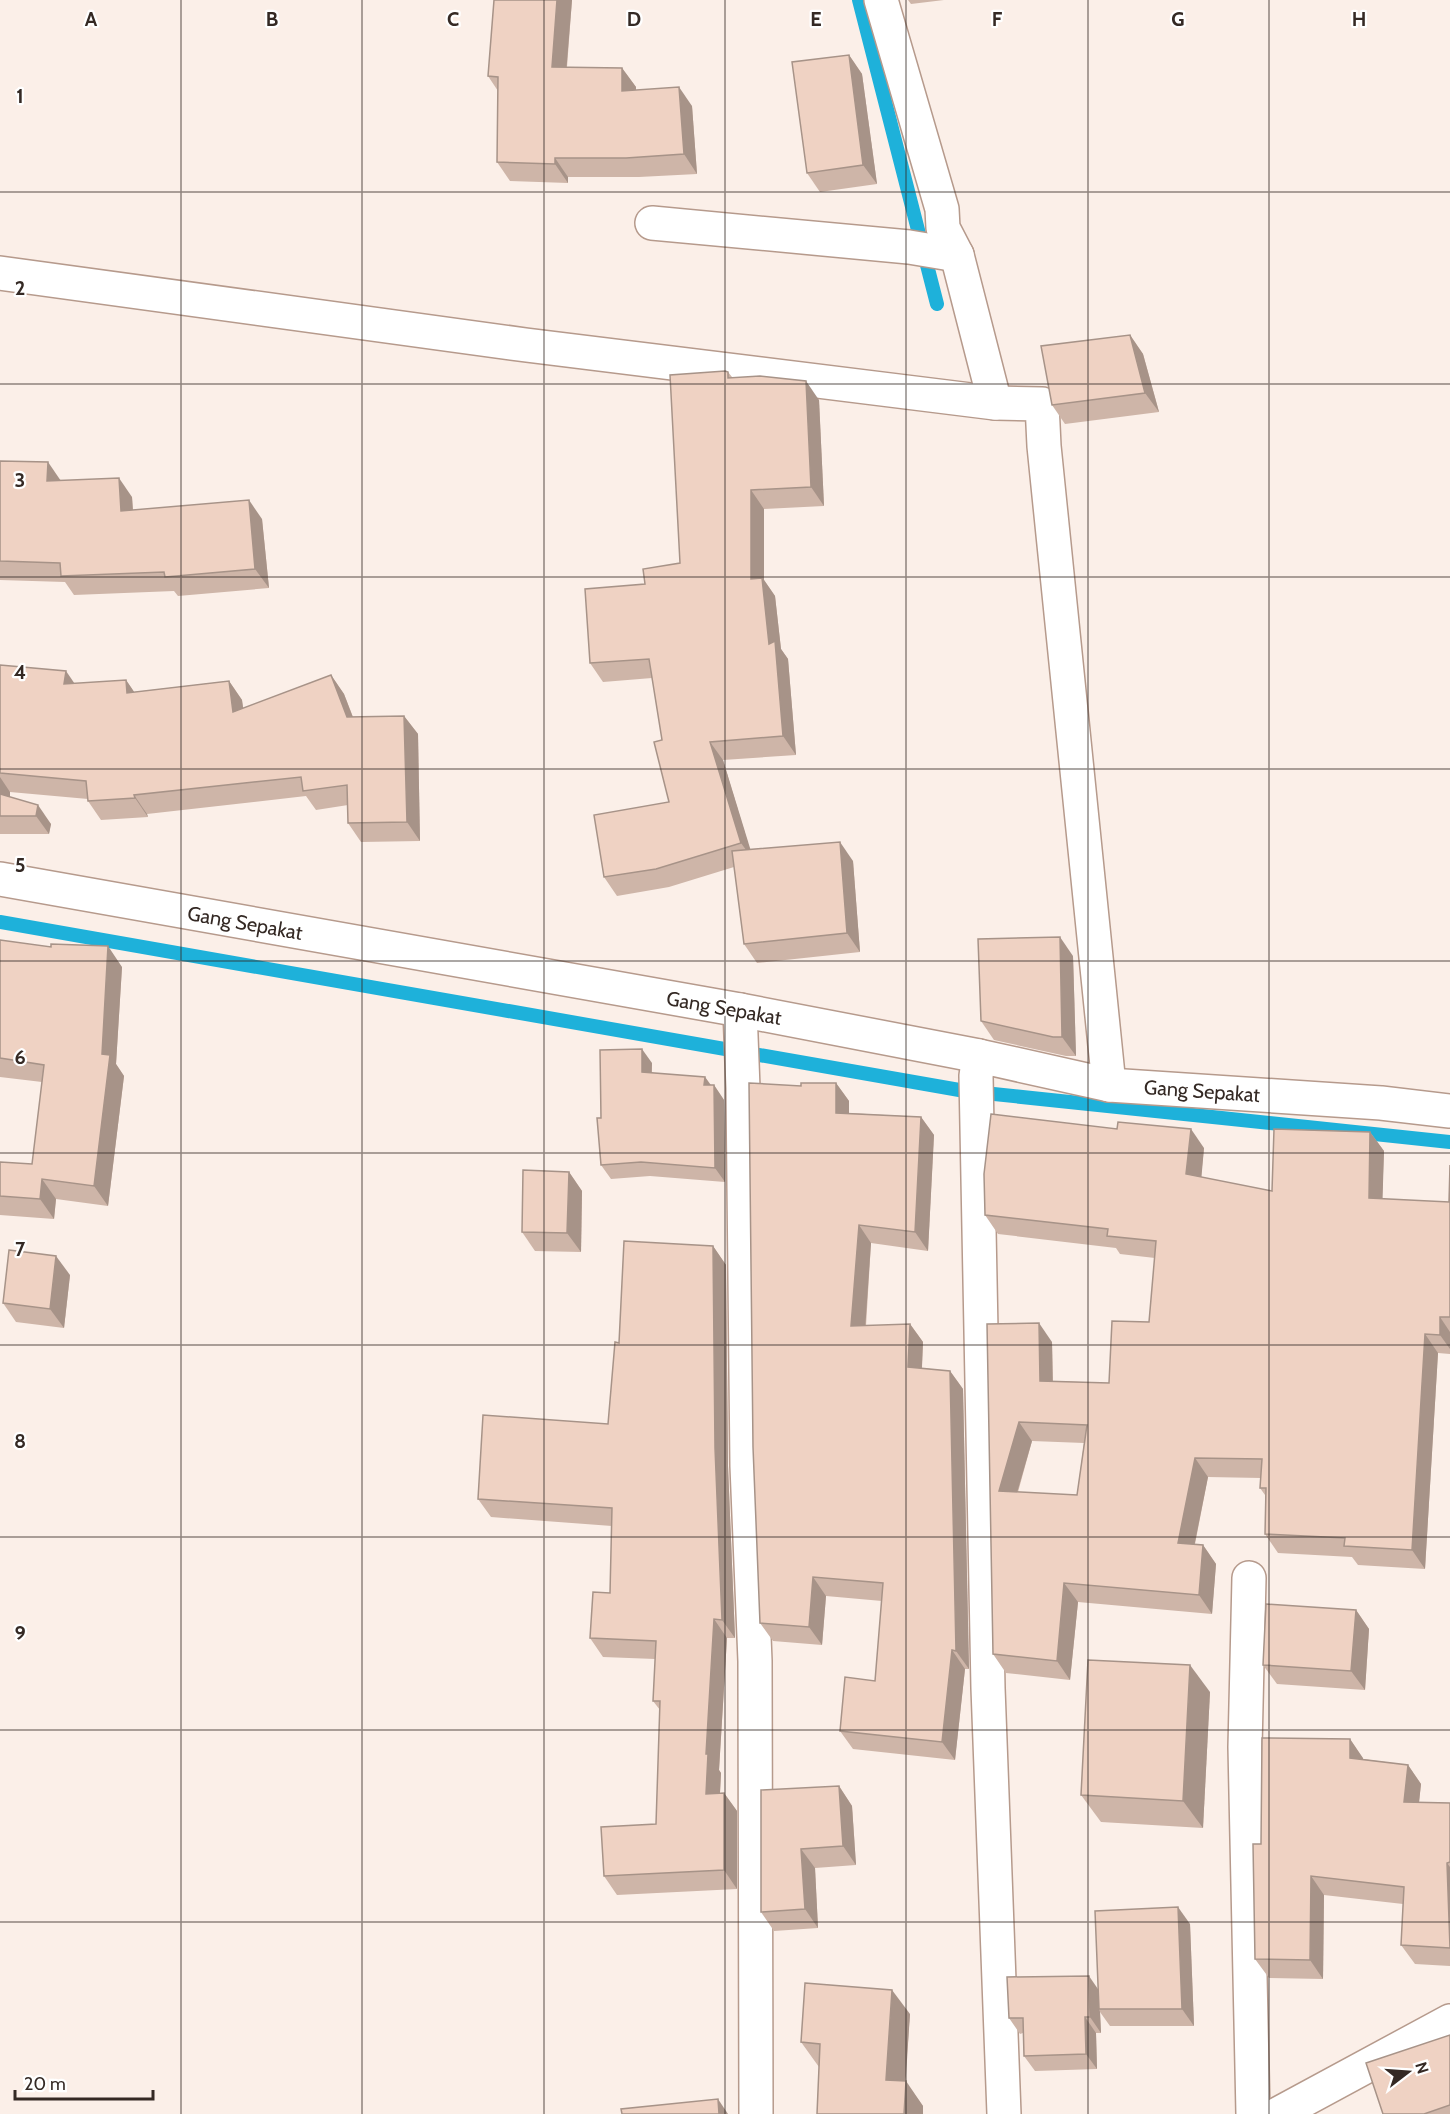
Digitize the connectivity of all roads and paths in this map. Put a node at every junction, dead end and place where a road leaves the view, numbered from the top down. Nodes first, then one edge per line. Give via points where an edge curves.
1 (881, 0) edge
2 (652, 223) dead end
3 (957, 255) junction
4 (0, 273) edge
5 (995, 403) junction
6 (0, 879) edge
7 (741, 1021) junction
8 (977, 1077) junction
9 (1109, 1085) junction
10 (1450, 1111) edge
11 (1249, 1578) dead end
12 (1450, 2021) edge
13 (756, 2114) edge
14 (1004, 2114) edge
15 (1253, 2114) edge
16 (1278, 2114) edge

1 - 3 street via 942,209 943,228
2 - 3 street
3 - 5 street
4 - 5 street via 526,345
5 - 9 street via 1042,404
6 - 7 street, Gang Sepakat
7 - 8 street, Gang Sepakat
7 - 13 street via 747,1466 755,1661
8 - 9 street, Gang Sepakat
8 - 14 street via 988,1688
9 - 10 street, Gang Sepakat
11 - 15 street via 1245,1747
12 - 16 street

